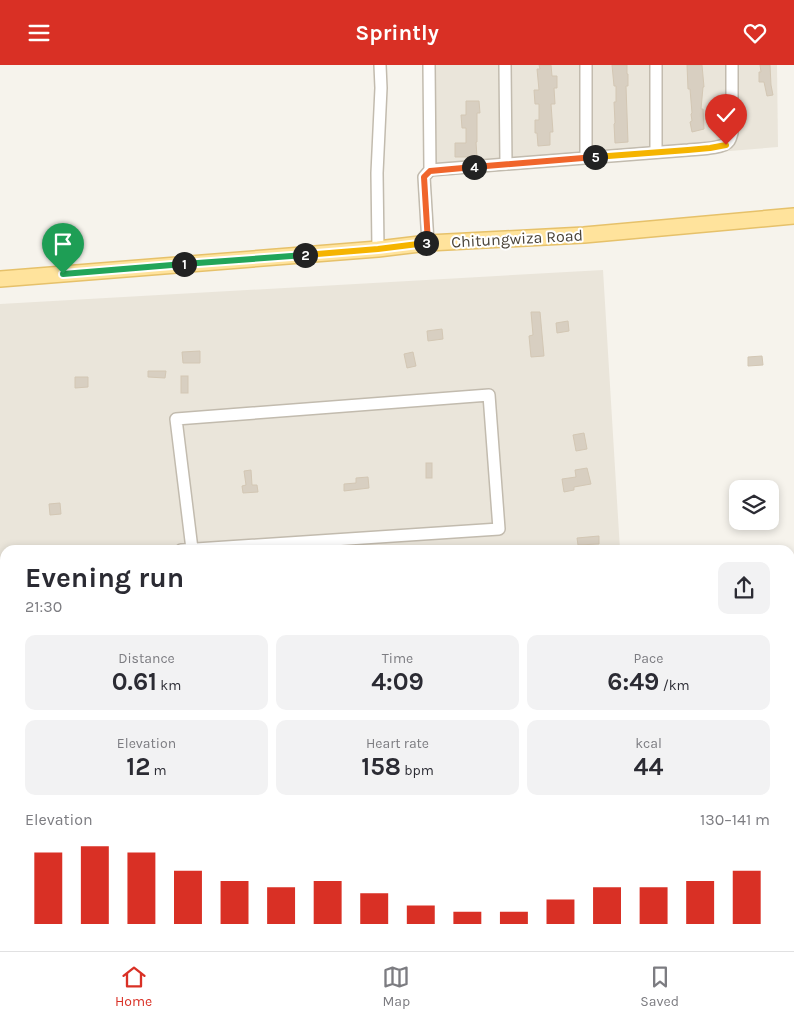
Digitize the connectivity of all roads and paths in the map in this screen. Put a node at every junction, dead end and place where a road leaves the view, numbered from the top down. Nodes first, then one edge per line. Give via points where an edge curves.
1 (380, 65) edge
2 (429, 65) edge
3 (506, 65) edge
4 (586, 65) edge
5 (656, 65) edge
6 (732, 65) edge
7 (656, 152) junction
8 (586, 158) junction
9 (506, 164) junction
10 (430, 171) junction
11 (794, 216) edge
12 (428, 243) junction
13 (378, 249) junction
14 (0, 279) edge
15 (186, 545) edge
16 (249, 545) edge

1 - 13 street
2 - 10 street
3 - 9 street
4 - 8 street
5 - 7 street
6 - 7 street via 732,133 729,142 710,148
7 - 8 street
8 - 9 street
9 - 10 street
10 - 12 street via 424,177
11 - 12 main road, Chitungwiza Road via 584,235
12 - 13 main road, Chitungwiza Road
13 - 14 main road, Chitungwiza Road
15 - 16 street via 176,419 489,395 500,529

